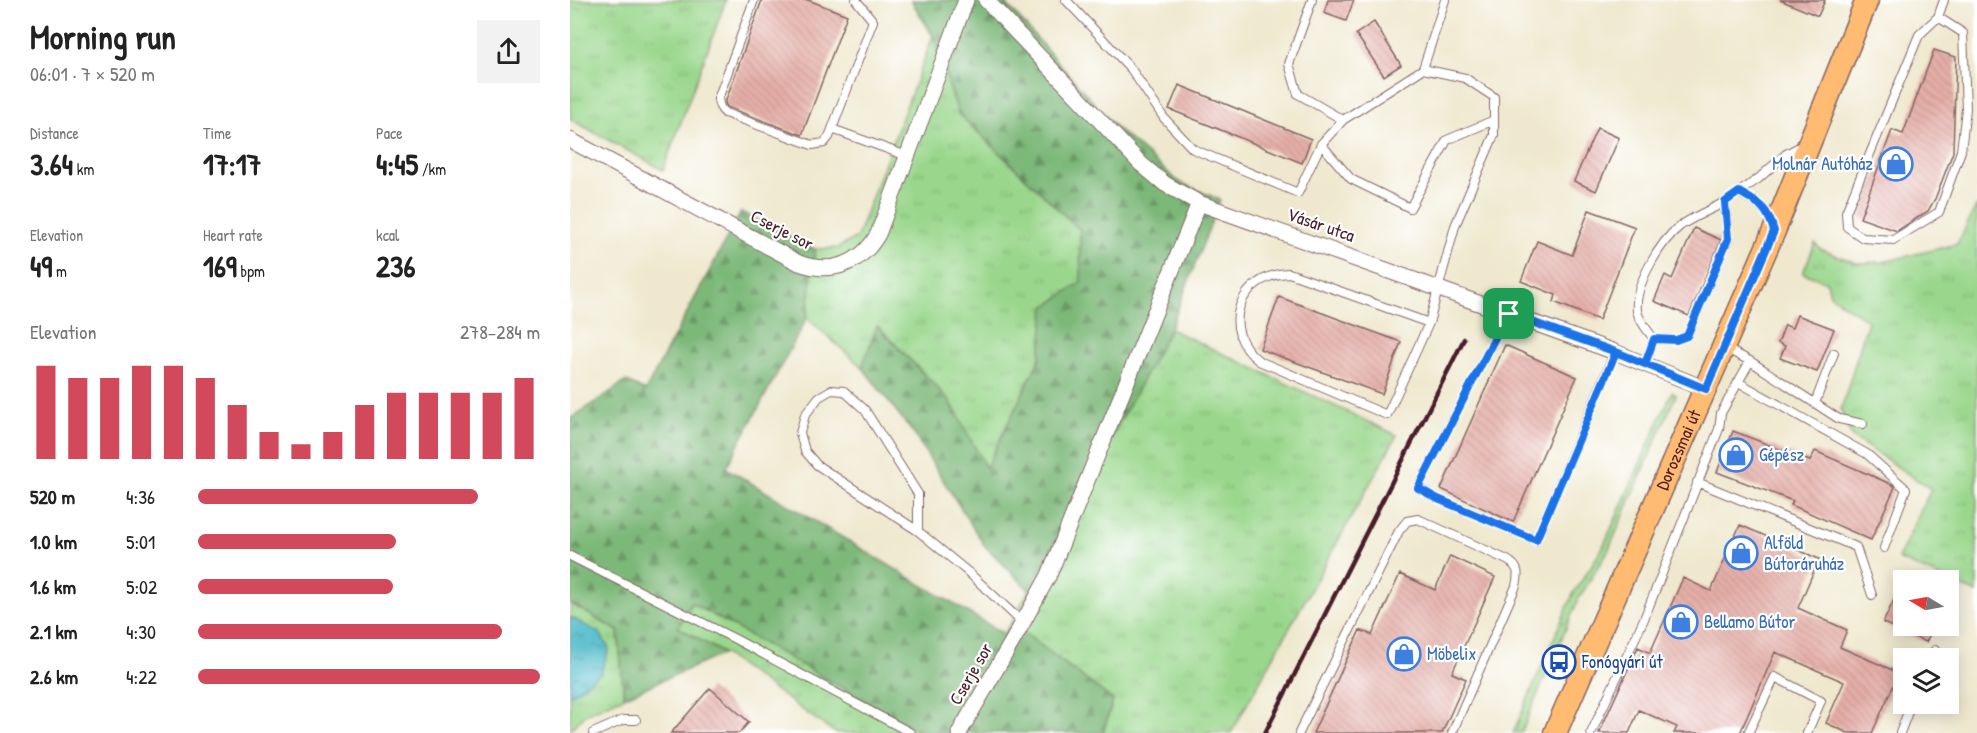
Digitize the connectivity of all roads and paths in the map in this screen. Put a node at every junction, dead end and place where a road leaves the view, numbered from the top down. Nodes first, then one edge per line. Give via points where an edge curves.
1 (754, 0) edge
2 (856, 0) edge
3 (966, 0) edge
4 (986, 0) edge
5 (1066, 0) edge
6 (1312, 0) edge
7 (1445, 0) edge
8 (1867, 0) edge
9 (1944, 0) edge
10 (1938, 17) junction
11 (1423, 69) junction
12 (1343, 120) junction
13 (1494, 120) junction
14 (832, 129) junction
15 (570, 140) edge
16 (1812, 141) junction
17 (1321, 144) junction
18 (907, 156) junction
19 (1739, 192) junction
20 (1198, 202) junction
21 (1725, 202) junction
22 (1774, 231) junction
23 (1439, 288) junction
24 (1509, 314) junction
25 (1429, 323) junction
26 (1654, 339) junction
27 (1724, 348) junction
28 (1616, 352) junction
29 (1834, 353) dead end
30 (1750, 361) junction
31 (1645, 364) junction
32 (1738, 382) junction
33 (1706, 389) junction
34 (1815, 403) junction
35 (1863, 424) dead end
36 (1696, 482) junction
37 (918, 531) junction
38 (1884, 548) dead end
39 (570, 556) edge
40 (1872, 595) dead end
41 (1023, 623) junction
42 (1907, 714) edge
43 (636, 720) dead end
44 (593, 733) edge
45 (911, 733) edge
46 (959, 733) edge
47 (1299, 733) edge
48 (1452, 733) edge
49 (1556, 733) edge
50 (1591, 733) edge
51 (1748, 733) edge
52 (1807, 733) edge
53 (1900, 733) edge

1 - 14 lane via 718,99 721,111 812,145 824,143
2 - 14 lane via 873,21
3 - 18 street, Cserje sor
4 - 20 street, Vásár utca via 1142,164 1165,184
5 - 17 lane via 1131,69 1164,118 1193,149 1298,193
6 - 12 lane via 1289,64 1298,94
7 - 11 lane
8 - 16 main road, Dorozsmai út
9 - 10 lane
10 - 10 lane via 1919,35 1846,212 1847,227 1863,238 1893,240 1939,212 1947,190 1960,151 1966,109 1964,33
11 - 12 lane
11 - 13 lane via 1465,78 1494,97
12 - 17 lane
13 - 17 lane via 1447,140 1410,208 1351,179
13 - 23 lane via 1494,135 1455,226
14 - 18 lane
15 - 18 street, Cserje sor via 799,263 820,268 851,262 873,243
16 - 19 lane via 1785,154
16 - 22 main road, Dorozsmai út
19 - 21 lane
19 - 22 lane via 1761,205 1769,214
20 - 23 street, Vásár utca
20 - 41 street, Cserje sor via 1049,575
21 - 26 lane via 1728,239 1687,336
21 - 26 lane via 1681,225 1668,237 1649,267 1637,311
22 - 27 main road, Dorozsmai út
23 - 24 street, Vásár utca
23 - 25 lane
24 - 28 street, Vásár utca
24 - 28 lane via 1418,488 1536,540
25 - 25 lane via 1289,273 1269,276 1252,287 1240,303 1237,322 1241,340 1259,361 1387,415
26 - 31 lane
27 - 30 lane
27 - 33 main road, Dorozsmai út
28 - 31 street, Vásár utca
29 - 34 lane
30 - 32 lane
30 - 34 lane
31 - 33 street, Vásár utca
32 - 36 lane via 1721,413 1719,429
32 - 38 lane via 1867,454 1906,489
33 - 49 main road, Dorozsmai út
34 - 35 lane via 1839,419
36 - 40 lane via 1856,547
36 - 50 lane via 1644,619
37 - 37 lane via 918,494 865,410 844,391 831,390 819,397 805,415 800,433 805,451 817,465
37 - 41 lane
39 - 45 lane
41 - 46 street, Cserje sor
42 - 53 lane
43 - 44 lane via 623,720
47 - 48 lane via 1399,531 1407,521 1418,519 1507,560 1519,573
51 - 52 lane via 1775,677 1821,701

